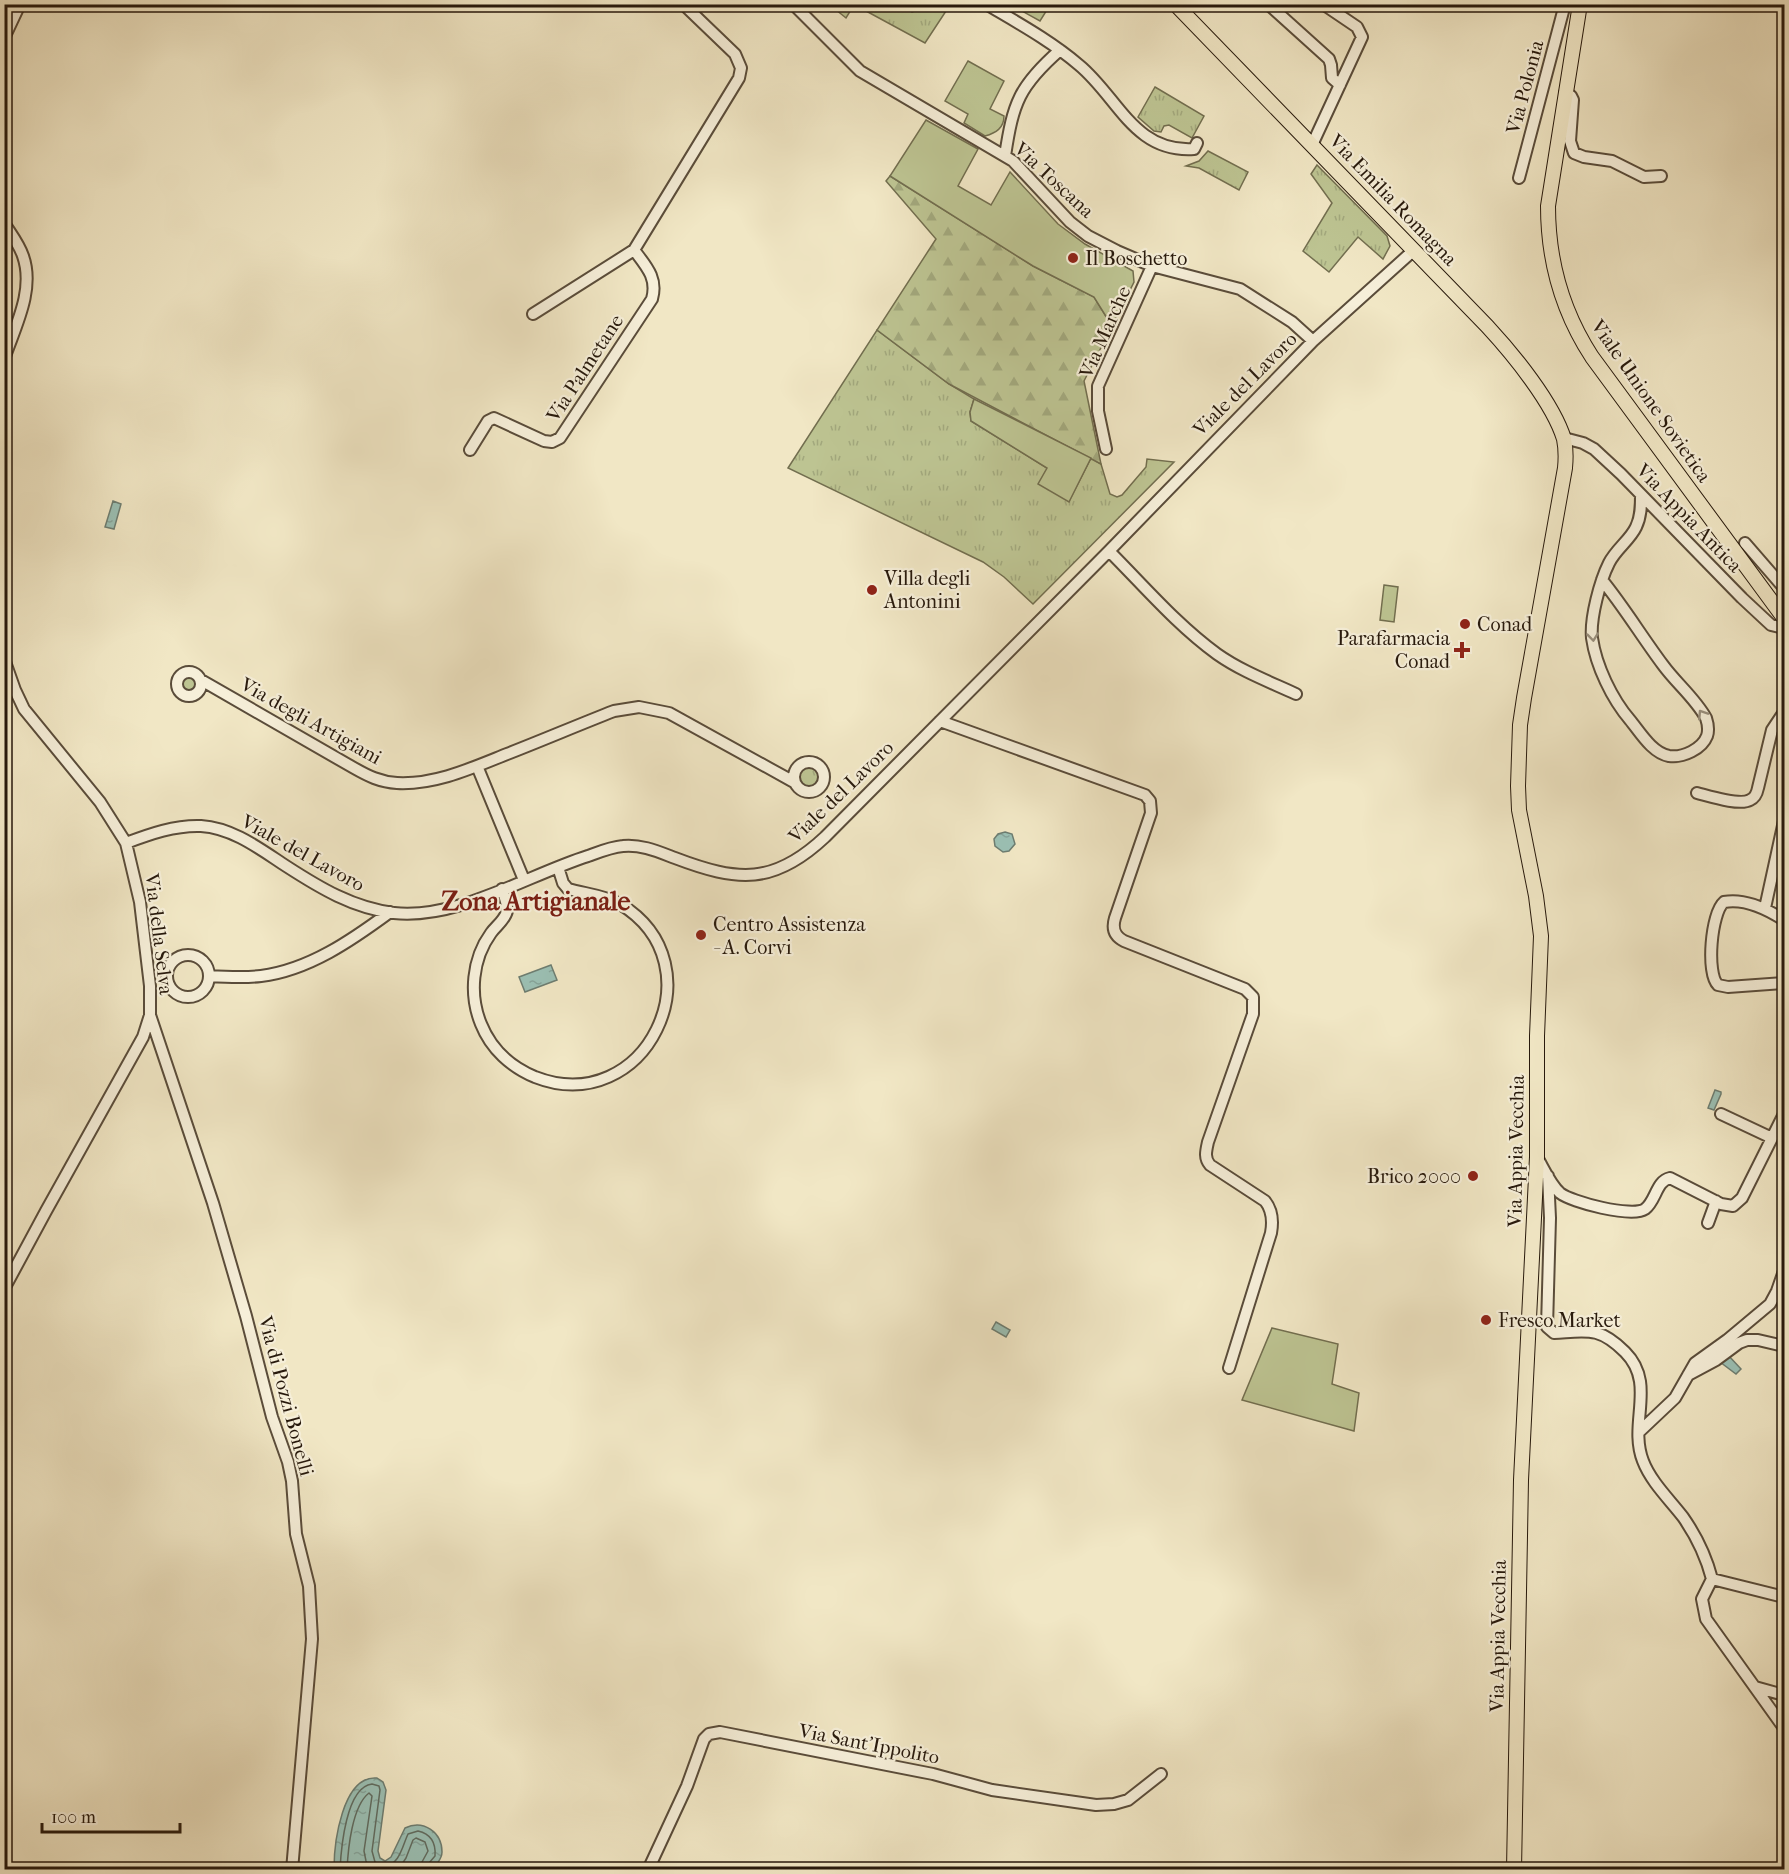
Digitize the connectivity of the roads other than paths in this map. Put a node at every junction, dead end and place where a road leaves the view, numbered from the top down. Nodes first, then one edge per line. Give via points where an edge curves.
1 (20, 4) edge
2 (683, 4) edge
3 (793, 4) edge
4 (986, 4) edge
5 (1175, 4) edge
6 (1268, 4) edge
7 (1323, 4) edge
8 (1565, 4) edge
9 (1580, 4) edge
10 (4, 38) edge
11 (1060, 50) junction
12 (1340, 85) junction
13 (1565, 93) junction
14 (1197, 143) dead end
15 (1312, 145) junction
16 (1005, 156) junction
17 (1661, 176) dead end
18 (1519, 178) dead end
19 (4, 223) edge
20 (634, 250) junction
21 (1414, 250) junction
22 (1152, 266) junction
23 (533, 314) dead end
24 (1313, 341) junction
25 (4, 359) edge
26 (1563, 438) junction
27 (1106, 449) dead end
28 (470, 450) dead end
29 (1641, 496) junction
30 (1742, 546) junction
31 (1109, 551) junction
32 (1602, 580) junction
33 (1785, 588) edge
34 (1785, 618) edge
35 (1785, 628) edge
36 (4, 659) edge
37 (201, 680) dead end
38 (1296, 694) dead end
39 (1785, 712) edge
40 (940, 721) junction
41 (477, 766) junction
42 (794, 782) dead end
43 (1697, 793) dead end
44 (1785, 821) edge
45 (126, 843) junction
46 (558, 867) junction
47 (524, 880) junction
48 (502, 889) junction
49 (1765, 908) junction
50 (390, 912) junction
51 (1785, 920) edge
52 (209, 976) dead end
53 (1785, 983) edge
54 (150, 1015) junction
55 (1721, 1114) dead end
56 (1785, 1114) edge
57 (1772, 1138) junction
58 (1537, 1157) junction
59 (1548, 1176) junction
60 (1716, 1201) junction
61 (1708, 1223) dead end
62 (1785, 1271) edge
63 (4, 1289) edge
64 (1785, 1346) edge
65 (1229, 1368) dead end
66 (1686, 1376) junction
67 (1639, 1432) junction
68 (1712, 1579) junction
69 (1785, 1597) edge
70 (1755, 1687) junction
71 (1785, 1695) edge
72 (1785, 1728) edge
73 (1161, 1774) dead end
74 (292, 1869) edge
75 (648, 1869) edge
76 (1514, 1869) edge

1 - 10 street
2 - 20 street via 735,54 741,74
3 - 16 street, Via Toscana via 860,71
4 - 11 street
5 - 15 main road, Via Emilia Romagna
6 - 12 street via 1329,59 1332,78
7 - 12 street via 1362,34
8 - 18 street, Via Polonia
9 - 13 main road, Viale Unione Sovietica
11 - 14 street via 1092,77 1138,131 1179,150 1194,149
11 - 16 street via 1036,71 1022,91
12 - 15 street
13 - 17 street via 1574,100 1570,141 1575,153 1612,161 1644,177
13 - 30 main road, Viale Unione Sovietica via 1548,206 1550,247 1562,298 1592,357
15 - 21 main road, Via Emilia Romagna
16 - 22 street, Via Toscana via 1081,231
19 - 25 street via 22,253 26,274 20,313
20 - 23 street
20 - 28 street, Via Palmetane via 652,276 652,299 563,436 544,441 492,418
21 - 24 street, Viale del Lavoro
21 - 26 main road, Via Emilia Romagna via 1512,355 1544,401
22 - 24 street, Via Toscana via 1240,289 1292,322
22 - 27 street, Via Marche via 1098,386 1098,411
24 - 31 street, Viale del Lavoro
26 - 29 street, Via Appia Antica via 1591,447
26 - 58 main road, Via Appia Vecchia via 1565,468 1520,725 1521,819 1541,936
29 - 32 street via 1637,526 1612,558
29 - 35 street, Via Appia Antica via 1742,598 1771,624
30 - 33 street
30 - 34 main road, Viale Unione Sovietica
31 - 38 street via 1211,650
31 - 40 street, Viale del Lavoro
32 -> 32 street via 1592,637 1611,690 1627,717 1656,749 1671,756 1688,753 1707,736 1705,718
36 - 45 street, Via della Selva via 24,709 95,795
37 - 41 street, Via degli Artigiani via 375,779 425,782
39 - 43 street via 1772,730 1754,798 1739,802
40 - 46 street, Viale del Lavoro via 825,837 777,870 754,875 728,874 630,846
40 - 65 street via 1145,795 1151,813 1115,918 1114,932 1124,941 1245,989 1253,997 1252,1014 1206,1154 1210,1165 1265,1201 1272,1219
41 - 42 street, Via degli Artigiani via 618,710 639,707 674,715
41 - 47 street
44 - 49 street
45 - 50 street, Viale del Lavoro via 173,829 218,829 250,843 343,899
45 - 54 street, Via della Selva via 140,902
46 - 47 street, Viale del Lavoro
46 - 48 street via 568,889 605,897 636,917 655,939 664,964 666,1002 656,1033 632,1062 605,1077 572,1084 539,1078 506,1059 484,1032 474,1001 475,970 482,947 506,912
47 - 48 street, Viale del Lavoro
48 - 50 street, Viale del Lavoro via 439,910
49 - 51 street
49 - 53 street via 1735,901 1724,902 1719,909 1713,936 1714,981 1728,987
50 - 52 street via 341,947 285,971 250,977
54 - 63 street, Via della Selva via 143,1037
54 - 74 street, Via di Pozzi Bonelli via 213,1203 292,1481 296,1534 309,1586 312,1639
55 - 57 street
56 - 57 street
57 - 60 street via 1739,1203 1730,1206
58 - 59 street
58 - 76 main road, Via Appia Vecchia via 1521,1480
59 - 60 street via 1556,1189 1569,1198 1627,1212 1644,1209 1662,1181 1670,1178
59 - 67 street via 1546,1328 1554,1333 1599,1333 1614,1341 1628,1356 1641,1377
60 - 61 street
62 - 66 street via 1770,1304 1697,1360
64 - 66 street via 1743,1341
66 - 67 street via 1675,1398
67 - 68 street via 1646,1469 1693,1533 1706,1556
68 - 69 street
68 - 70 street via 1702,1599 1703,1613
70 - 71 street
70 - 72 street
73 - 75 street, Via Sant'Ippolito via 1128,1800 1096,1805 998,1791 933,1774 712,1732 704,1739 690,1781

